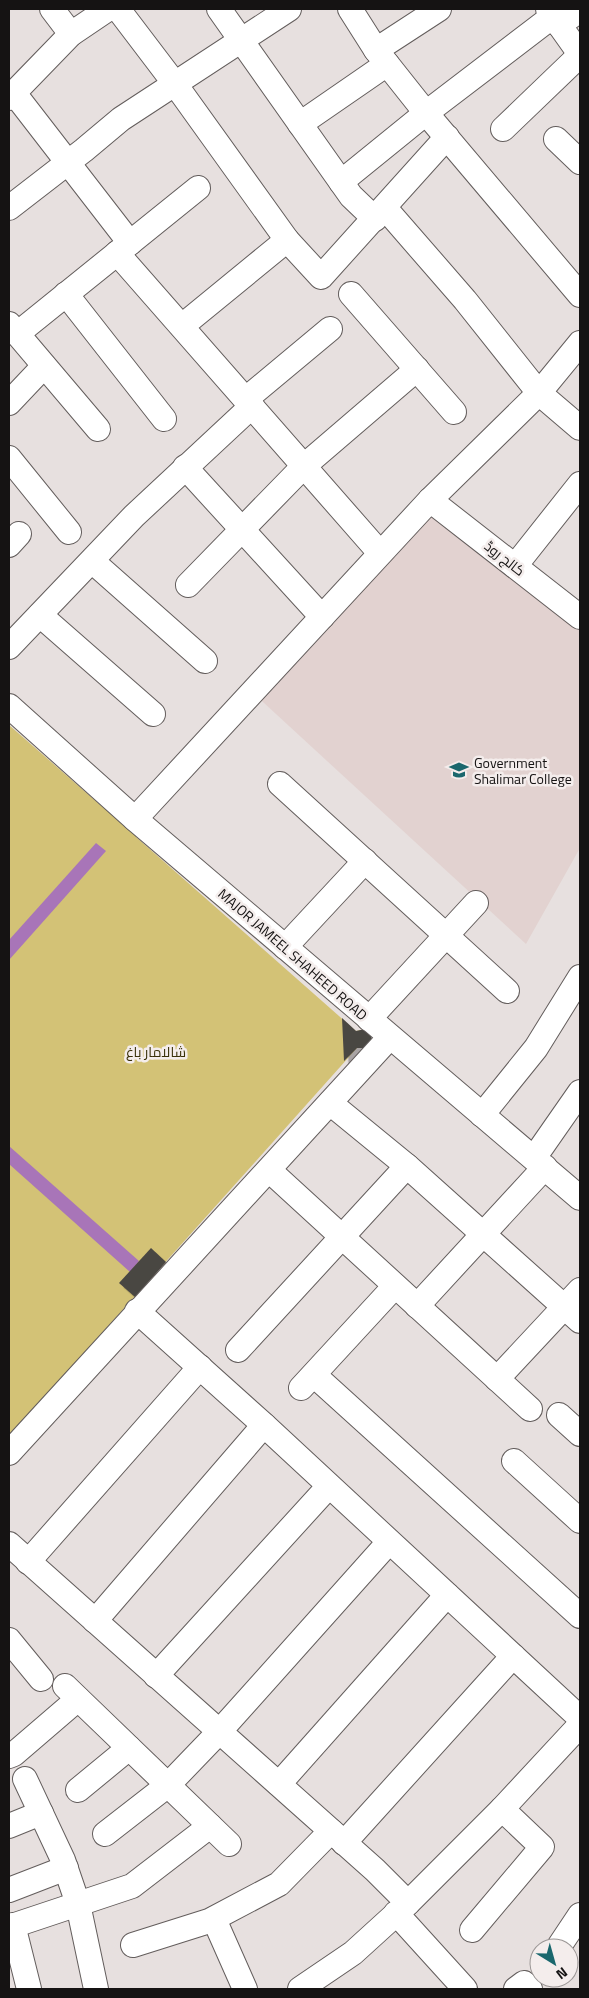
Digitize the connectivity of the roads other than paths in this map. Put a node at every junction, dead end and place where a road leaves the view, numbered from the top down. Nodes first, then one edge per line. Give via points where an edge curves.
1 (52, 9) edge
2 (108, 9) edge
3 (118, 9) edge
4 (219, 9) edge
5 (289, 9) edge
6 (350, 9) edge
7 (439, 9) edge
8 (580, 10) edge
9 (553, 17) edge
10 (71, 34) junction
11 (241, 40) junction
12 (580, 54) edge
13 (382, 57) junction
14 (175, 84) junction
15 (11, 96) edge
16 (426, 113) junction
17 (300, 124) junction
18 (503, 129) dead end
19 (447, 137) junction
20 (556, 139) dead end
21 (580, 162) edge
22 (68, 163) junction
23 (341, 182) junction
24 (198, 188) dead end
25 (9, 208) edge
26 (380, 214) junction
27 (287, 240) junction
28 (124, 248) junction
29 (66, 294) junction
30 (351, 294) dead end
31 (580, 295) edge
32 (182, 326) junction
33 (13, 329) edge
34 (330, 329) dead end
35 (580, 343) edge
36 (44, 366) junction
37 (416, 369) junction
38 (539, 393) junction
39 (9, 403) edge
40 (249, 403) junction
41 (454, 412) dead end
42 (164, 419) dead end
43 (580, 428) edge
44 (98, 429) dead end
45 (9, 458) edge
46 (304, 466) junction
47 (186, 467) junction
48 (580, 484) edge
49 (430, 500) junction
50 (242, 529) junction
51 (69, 532) dead end
52 (380, 554) junction
53 (92, 561) junction
54 (515, 566) junction
55 (188, 585) dead end
56 (579, 614) edge
57 (40, 615) junction
58 (322, 617) junction
59 (9, 647) edge
60 (205, 661) dead end
61 (9, 706) edge
62 (153, 714) dead end
63 (280, 784) dead end
64 (135, 819) junction
65 (365, 861) junction
66 (476, 903) dead end
67 (446, 935) junction
68 (285, 947) junction
69 (580, 977) edge
70 (507, 991) dead end
71 (370, 1020) junction
72 (390, 1037) junction
73 (580, 1092) edge
74 (330, 1102) junction
75 (482, 1115) junction
76 (540, 1163) junction
77 (407, 1166) junction
78 (269, 1170) junction
79 (577, 1187) edge
80 (483, 1234) junction
81 (342, 1237) junction
82 (395, 1286) junction
83 (417, 1306) junction
84 (575, 1306) edge
85 (137, 1311) junction
86 (238, 1350) dead end
87 (200, 1367) junction
88 (497, 1379) junction
89 (530, 1410) dead end
90 (559, 1415) dead end
91 (264, 1425) junction
92 (580, 1434) edge
93 (9, 1453) edge
94 (514, 1460) dead end
95 (329, 1486) junction
96 (580, 1522) edge
97 (389, 1542) junction
98 (9, 1544) edge
99 (28, 1562) junction
100 (447, 1595) junction
101 (580, 1616) edge
102 (95, 1621) junction
103 (9, 1640) edge
104 (512, 1656) junction
105 (17, 1663) edge
106 (156, 1676) junction
107 (41, 1678) dead end
108 (580, 1718) edge
109 (580, 1725) edge
110 (219, 1732) junction
111 (129, 1748) junction
112 (9, 1756) edge
113 (25, 1780) dead end
114 (279, 1784) junction
115 (168, 1785) junction
116 (78, 1790) dead end
117 (502, 1810) junction
118 (41, 1813) junction
119 (9, 1826) edge
120 (210, 1826) junction
121 (105, 1834) dead end
122 (338, 1837) junction
123 (229, 1844) dead end
124 (66, 1868) junction
125 (9, 1890) edge
126 (78, 1904) junction
127 (402, 1908) junction
128 (580, 1915) edge
129 (214, 1919) junction
130 (11, 1926) edge
131 (472, 1930) dead end
132 (565, 1938) edge
133 (134, 1945) dead end
134 (29, 1989) edge
135 (96, 1989) edge
136 (245, 1989) edge
137 (300, 1989) edge
138 (465, 1989) edge
139 (516, 1989) edge
140 (530, 1989) edge

1 - 10 street
2 - 10 street
3 - 14 street
4 - 11 street
5 - 11 street
6 - 13 street
7 - 13 street
8 - 9 street
9 - 12 street
9 - 16 street
10 - 15 street
11 - 14 street
11 - 17 street
12 - 18 street
13 - 16 street
13 - 17 street
14 - 22 street via 121,119
14 - 27 street
15 - 22 street
16 - 19 street
16 - 23 street
17 - 23 street
19 - 26 street
19 - 31 street
20 - 21 street
22 - 25 street
22 - 28 street
23 - 26 street via 351,196
24 - 28 street
26 - 27 street via 321,277
26 - 38 street via 464,300
27 - 32 street
28 - 29 street
28 - 32 street
29 - 33 street
29 - 42 street
30 - 37 street
32 - 40 street
33 - 36 street
34 - 40 street
35 - 38 street
36 - 39 street
36 - 44 street
37 - 41 street
37 - 46 street
38 - 43 street
38 - 49 street
40 - 46 street
40 - 47 street
45 - 51 street
46 - 50 street
46 - 52 street
47 - 50 street
47 - 53 street
48 - 54 street
49 - 52 street
49 - 54 street, کالج روڈ
50 - 55 street
50 - 58 street
52 - 58 street
53 - 57 street
53 - 60 street
54 - 56 street, کالج روڈ
57 - 59 street
57 - 62 street
58 - 64 street
61 - 64 street, MAJOR JAMEEL SHAHEED ROAD
63 - 65 street
64 - 68 street, MAJOR JAMEEL SHAHEED ROAD
65 - 67 street
65 - 68 street
66 - 67 street
67 - 70 street
67 - 71 street
68 - 71 street, MAJOR JAMEEL SHAHEED ROAD
69 - 75 street via 536,1048
71 - 72 street, MAJOR JAMEEL SHAHEED ROAD
72 - 74 street
72 - 75 street, MAJOR JAMEEL SHAHEED ROAD
73 - 76 street
74 - 77 street
74 - 78 street
75 - 76 street, MAJOR JAMEEL SHAHEED ROAD
76 - 79 street, MAJOR JAMEEL SHAHEED ROAD
76 - 80 street
77 - 80 street
77 - 81 street
78 - 81 street
78 - 85 street
80 - 83 street
80 - 84 street
81 - 82 street
81 - 86 street
82 - 83 street
82 - 101 street via 307,1382
83 - 88 street
84 - 88 street
85 - 87 street
85 - 93 street
87 - 91 street
87 - 99 street
88 - 89 street
90 - 92 street
91 - 95 street
91 - 102 street
94 - 96 street
95 - 97 street
95 - 106 street
97 - 100 street
97 - 110 street
98 - 99 street
99 - 102 street
100 - 104 street
100 - 114 street
102 - 106 street
103 - 105 street
104 - 108 street
104 - 122 street
105 - 107 street
106 - 110 street
109 - 117 street
110 - 114 street
110 - 115 street
111 - 112 street via 71,1692
111 - 115 street
111 - 116 street
113 - 118 street
114 - 122 street
115 - 120 street
115 - 121 street
117 - 127 street
117 - 131 street via 542,1846
118 - 119 street
118 - 124 street
120 - 123 street
120 - 126 street via 132,1886
122 - 127 street
122 - 129 street via 279,1884
124 - 125 street
124 - 126 street
126 - 130 street
126 - 135 street
127 - 137 street via 353,1953
127 - 138 street
128 - 132 street
129 - 133 street
129 - 136 street
130 - 134 street
139 - 140 street via 524,1983

